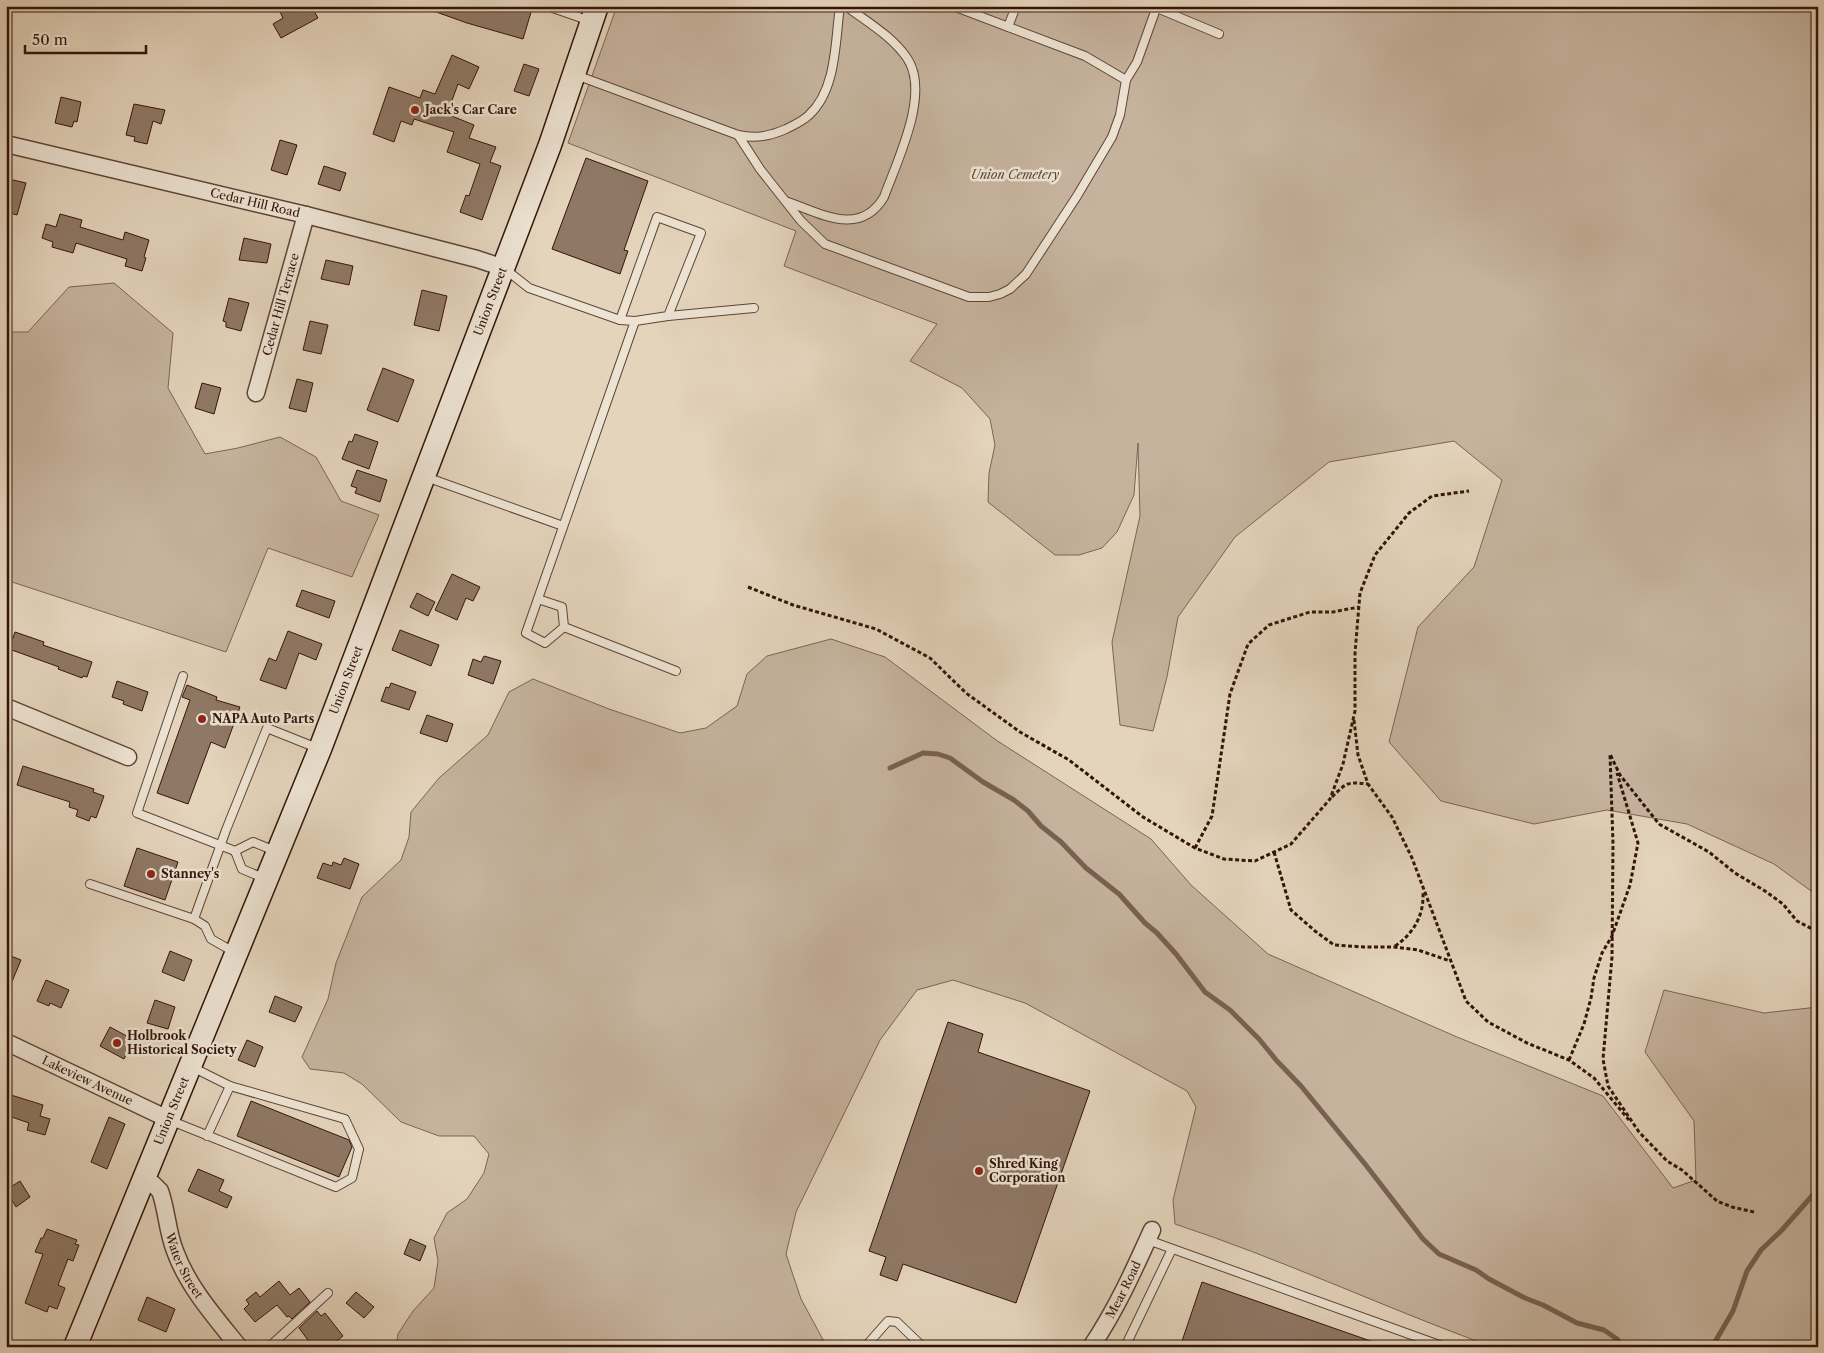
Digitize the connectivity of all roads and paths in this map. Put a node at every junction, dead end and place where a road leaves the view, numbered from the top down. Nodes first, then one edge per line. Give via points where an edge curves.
1 (547, 6) edge
2 (840, 6) edge
3 (846, 6) edge
4 (953, 6) edge
5 (1016, 6) edge
6 (1157, 7) edge
7 (594, 14) edge
8 (1008, 27) junction
9 (1218, 34) dead end
10 (574, 74) junction
11 (1126, 80) junction
12 (738, 135) junction
13 (6, 144) edge
14 (788, 202) junction
15 (306, 215) junction
16 (504, 268) junction
17 (754, 308) dead end
18 (668, 316) junction
19 (620, 320) junction
20 (635, 321) junction
21 (256, 394) dead end
22 (424, 477) junction
23 (1468, 491) dead end
24 (563, 526) junction
25 (748, 587) dead end
26 (538, 599) junction
27 (1359, 608) junction
28 (564, 627) junction
29 (676, 671) dead end
30 (183, 676) dead end
31 (6, 707) edge
32 (1354, 715) junction
33 (320, 749) junction
34 (128, 757) dead end
35 (1612, 757) junction
36 (1368, 784) junction
37 (1330, 799) junction
38 (221, 845) junction
39 (1195, 848) junction
40 (235, 851) junction
41 (278, 852) junction
42 (1274, 852) junction
43 (266, 879) junction
44 (90, 884) dead end
45 (1423, 888) junction
46 (194, 919) junction
47 (1818, 932) edge
48 (1612, 936) junction
49 (1394, 947) junction
50 (236, 953) junction
51 (1451, 961) junction
52 (6, 1042) edge
53 (1569, 1060) junction
54 (189, 1066) junction
55 (230, 1086) junction
56 (168, 1119) junction
57 (1639, 1132) junction
58 (207, 1136) junction
59 (144, 1178) junction
60 (1754, 1212) dead end
61 (1150, 1235) joint
62 (1172, 1249) junction
63 (328, 1293) dead end
64 (75, 1347) edge
65 (239, 1347) edge
66 (269, 1347) edge
67 (865, 1347) edge
68 (924, 1347) edge
69 (1091, 1347) edge
70 (1125, 1347) edge
71 (1445, 1347) edge

1 - 7 lane
2 - 12 lane via 829,81 817,105 799,123 782,131 758,138
3 - 14 lane via 885,35 906,57 916,85 913,111 884,197 868,215 853,220 839,219
4 - 8 lane
5 - 8 lane
6 - 9 lane
6 - 11 lane via 1137,62
7 - 10 main road, Union Street
8 - 11 lane via 1085,56
10 - 12 lane
10 - 16 main road, Union Street
11 - 14 lane via 1116,127 1106,147 1026,274 1000,294 979,298 958,295 835,249 817,238
12 - 14 lane via 760,169
13 - 15 street, Cedar Hill Road
15 - 16 street, Cedar Hill Road
15 - 21 street, Cedar Hill Terrace
16 - 19 lane via 529,288
16 - 22 main road, Union Street
17 - 18 lane
18 - 19 lane via 701,233 657,218
18 - 20 lane
19 - 20 lane
20 - 24 lane
22 - 24 lane
22 - 33 main road, Union Street
23 - 27 path via 1432,496 1409,512 1375,555 1360,594
24 - 26 lane
25 - 39 path via 793,605 876,629 930,658 966,693 1020,732 1069,760 1143,817
26 - 28 lane via 562,607
26 - 28 lane via 526,633 545,643
27 - 32 path
27 - 39 path via 1310,612 1269,625 1248,644 1230,694 1212,816
28 - 29 lane
30 - 38 lane via 137,813
31 - 34 street
32 - 36 path via 1358,755
32 - 37 path
33 - 38 lane via 267,728
33 - 41 main road, Union Street
35 - 47 path via 1620,775 1659,824 1709,852 1783,904 1797,921
35 - 48 path via 1610,754
35 - 48 path via 1638,843 1630,885
36 - 37 path via 1344,784
36 - 45 path via 1392,817
37 - 42 path via 1291,844
38 - 40 lane
38 - 46 lane
39 - 42 path via 1224,860 1255,861
40 - 41 lane via 253,842
40 - 43 lane via 242,869
41 - 43 main road, Union Street
42 - 49 path via 1292,910 1315,931 1334,944
43 - 50 main road, Union Street
44 - 46 lane
45 - 49 path via 1424,905 1417,924
45 - 51 path
46 - 50 lane via 205,926 211,939
48 - 53 path via 1602,953 1584,1024
48 - 57 path via 1603,1059 1608,1086
49 - 51 path via 1418,950
50 - 54 main road, Union Street
51 - 53 path via 1466,1001 1488,1022
52 - 56 street, Lakeview Avenue
53 - 57 path via 1594,1078
54 - 55 lane
54 - 56 main road, Union Street
55 - 58 lane
55 - 58 lane via 345,1119 359,1149 352,1178 336,1187
56 - 58 lane
56 - 59 main road, Union Street
57 - 60 path via 1667,1161 1717,1201
59 - 64 main road, Union Street
59 - 65 street, Water Street via 160,1191 174,1250 187,1277
61 - 62 lane
61 - 69 street, Mear Road via 1112,1315
62 - 70 lane
62 - 71 lane
63 - 66 lane
67 - 68 lane via 888,1321 897,1322

